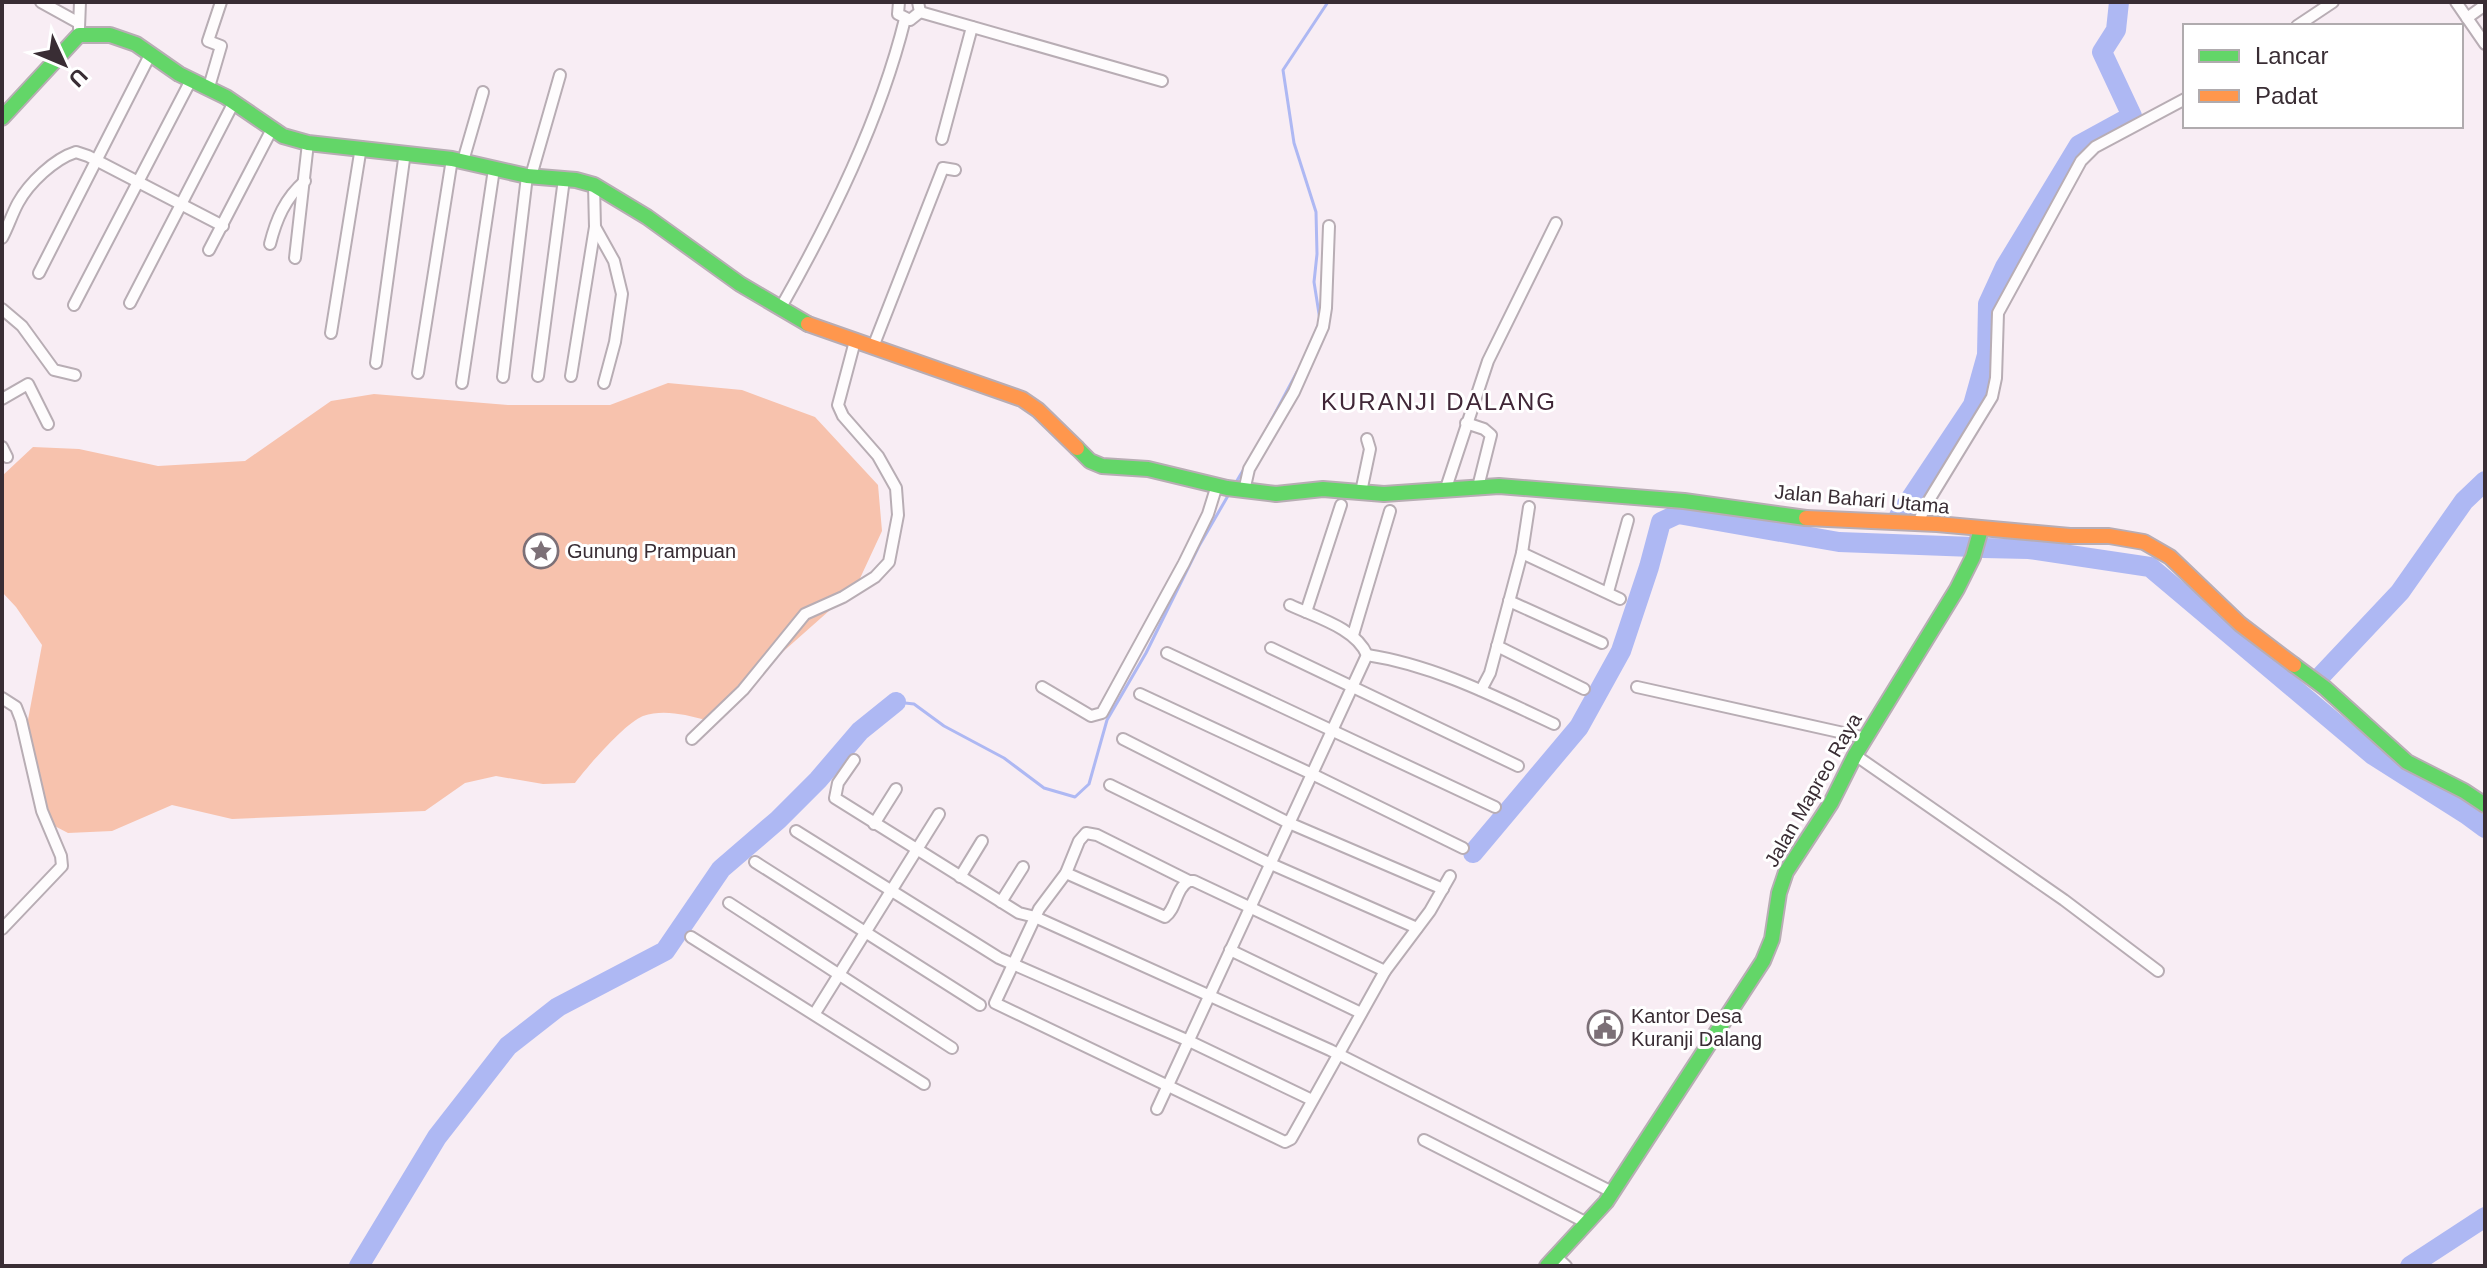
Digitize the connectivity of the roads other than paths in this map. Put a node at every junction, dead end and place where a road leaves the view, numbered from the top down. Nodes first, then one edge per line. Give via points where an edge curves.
1 (41, 2) edge
2 (80, 2) edge
3 (221, 2) edge
4 (2333, 2) edge
5 (2456, 2) edge
6 (895, 3) edge
7 (2485, 5) edge
8 (919, 7) edge
9 (2467, 18) junction
10 (905, 19) junction
11 (2300, 24) edge
12 (972, 27) junction
13 (79, 29) junction
14 (2485, 44) edge
15 (151, 53) junction
16 (560, 75) dead end
17 (191, 80) junction
18 (1162, 81) dead end
19 (209, 87) junction
20 (483, 92) dead end
21 (2183, 100) edge
22 (234, 102) junction
23 (2, 118) edge
24 (272, 129) junction
25 (942, 139) dead end
26 (308, 143) junction
27 (361, 147) junction
28 (405, 152) junction
29 (458, 160) junction
30 (96, 161) junction
31 (494, 169) junction
32 (955, 170) dead end
33 (529, 176) junction
34 (564, 179) junction
35 (305, 181) junction
36 (138, 182) junction
37 (594, 185) junction
38 (182, 204) junction
39 (1556, 223) dead end
40 (223, 226) junction
41 (1329, 226) dead end
42 (595, 227) junction
43 (2, 238) edge
44 (270, 244) dead end
45 (209, 250) dead end
46 (295, 258) dead end
47 (39, 273) dead end
48 (130, 303) dead end
49 (74, 305) dead end
50 (2, 309) edge
51 (780, 309) junction
52 (331, 333) dead end
53 (855, 341) junction
54 (873, 347) junction
55 (376, 363) dead end
56 (418, 373) dead end
57 (75, 375) dead end
58 (538, 376) dead end
59 (571, 376) dead end
60 (503, 377) dead end
61 (462, 383) dead end
62 (604, 383) dead end
63 (2, 399) edge
64 (1466, 423) junction
65 (48, 424) dead end
66 (1367, 439) dead end
67 (1478, 487) junction
68 (1232, 488) junction
69 (1445, 491) junction
70 (1361, 492) junction
71 (1341, 505) dead end
72 (1529, 507) dead end
73 (1390, 511) dead end
74 (1628, 520) dead end
75 (1918, 523) junction
76 (1981, 529) junction
77 (1522, 553) junction
78 (1608, 592) junction
79 (1620, 599) dead end
80 (1509, 601) junction
81 (1290, 605) dead end
82 (1306, 612) junction
83 (1353, 635) junction
84 (1602, 643) dead end
85 (1497, 646) junction
86 (1271, 648) dead end
87 (1167, 653) dead end
88 (1367, 655) junction
89 (1353, 686) junction
90 (1042, 687) dead end
91 (1637, 687) dead end
92 (1584, 689) dead end
93 (1481, 690) junction
94 (1140, 694) dead end
95 (2, 698) edge
96 (1554, 724) dead end
97 (1331, 731) junction
98 (1866, 738) junction
99 (692, 739) dead end
100 (1123, 739) dead end
101 (1855, 755) junction
102 (854, 760) dead end
103 (1518, 766) dead end
104 (1312, 774) junction
105 (1110, 785) dead end
106 (896, 789) dead end
107 (2485, 805) edge
108 (1495, 807) dead end
109 (939, 814) dead end
110 (1289, 823) junction
111 (874, 824) junction
112 (796, 831) dead end
113 (982, 841) dead end
114 (1463, 848) dead end
115 (918, 852) junction
116 (755, 862) dead end
117 (1271, 864) junction
118 (1023, 867) dead end
119 (1066, 873) junction
120 (1450, 876) dead end
121 (960, 877) junction
122 (1189, 881) junction
123 (1443, 889) junction
124 (893, 892) junction
125 (1001, 902) junction
126 (729, 903) dead end
127 (1251, 907) junction
128 (1035, 917) junction
129 (1417, 928) junction
130 (2, 929) edge
131 (867, 933) junction
132 (691, 937) dead end
133 (1230, 950) junction
134 (1013, 962) junction
135 (1385, 971) junction
136 (2158, 971) dead end
137 (840, 975) junction
138 (1210, 997) junction
139 (980, 1005) dead end
140 (815, 1013) junction
141 (1361, 1013) junction
142 (1189, 1041) junction
143 (952, 1048) dead end
144 (1338, 1054) junction
145 (924, 1084) dead end
146 (1168, 1085) junction
147 (1312, 1100) junction
148 (1157, 1109) dead end
149 (1424, 1140) dead end
150 (1612, 1192) junction
151 (1587, 1223) junction
152 (1556, 1263) edge

1 - 13 street
2 - 13 street
3 - 19 street via 208,41 221,46
4 - 11 street
5 - 9 street
6 - 10 street
7 - 9 street
8 - 10 street via 914,19
8 - 12 street
9 - 14 street
10 - 51 street via 894,62 826,227
12 - 18 street
12 - 25 street
13 - 15 street, Jalan Bahari Utama via 110,35
13 - 23 street
15 - 17 street, Jalan Bahari Utama
15 - 30 street
16 - 33 street
17 - 19 street, Jalan Bahari Utama
17 - 36 street
19 - 22 street, Jalan Bahari Utama
20 - 29 street
21 - 75 street via 2095,147 2081,161 2001,304 1992,397
22 - 24 street, Jalan Bahari Utama
22 - 38 street
24 - 26 street, Jalan Bahari Utama
24 - 40 street
26 - 27 street, Jalan Bahari Utama
26 - 35 street
27 - 28 street, Jalan Bahari Utama
27 - 52 street
28 - 29 street, Jalan Bahari Utama
28 - 55 street
29 - 31 street, Jalan Bahari Utama
29 - 56 street
30 - 36 street
30 - 43 street via 71,153 42,175 19,201
30 - 47 street
31 - 33 street, Jalan Bahari Utama
31 - 61 street
32 - 54 street via 943,168
33 - 34 street, Jalan Bahari Utama
33 - 60 street
34 - 37 street, Jalan Bahari Utama
34 - 58 street
35 - 44 street via 288,198
35 - 46 street
36 - 38 street
36 - 49 street
37 - 42 street
37 - 51 street, Jalan Bahari Utama
38 - 40 street
38 - 48 street
39 - 64 street via 1488,361
40 - 45 street
41 - 68 street via 1323,327 1294,392
42 - 59 street
42 - 62 street via 614,261 622,301
50 - 57 street via 22,326 54,370
51 - 53 street, Jalan Bahari Utama
53 - 54 street, Jalan Bahari Utama
53 - 99 street via 838,405 896,488 892,554 875,577 805,614 743,690
54 - 68 street, Jalan Bahari Utama via 1022,399 1096,464 1148,469
63 - 65 street via 28,384
64 - 67 street via 1491,435
64 - 69 street
66 - 70 street via 1370,449
67 - 69 street, Jalan Bahari Utama
67 - 75 street, Jalan Bahari Utama via 1684,501 1820,520
68 - 70 street, Jalan Bahari Utama via 1294,494 1323,489
68 - 90 street via 1208,514 1102,713 1091,716
69 - 70 street, Jalan Bahari Utama
71 - 82 street
72 - 77 street
73 - 83 street
74 - 78 street
75 - 76 street, Jalan Bahari Utama
76 - 98 street, Jalan Mapreo Raya via 1957,589
76 - 107 street, Jalan Bahari Utama via 2109,536 2150,545 2170,557 2248,631 2325,688 2396,754
77 - 78 street
77 - 80 street
78 - 79 street
80 - 84 street
80 - 85 street
81 - 82 street
82 - 83 street
83 - 88 street
85 - 92 street
85 - 93 street
86 - 89 street
87 - 97 street
88 - 89 street
88 - 93 street
89 - 97 street
89 - 103 street
91 - 98 street
93 - 96 street
94 - 104 street
95 - 130 street via 16,707 21,720 42,811 62,866
97 - 104 street
97 - 108 street
98 - 101 street, Jalan Mapreo Raya
100 - 110 street
101 - 136 street
101 - 150 street, Jalan Mapreo Raya via 1786,872 1763,961
102 - 111 street via 838,783 835,798
104 - 110 street
104 - 114 street
105 - 117 street
106 - 111 street
109 - 115 street
110 - 117 street
110 - 123 street
111 - 115 street
112 - 124 street
113 - 121 street
115 - 121 street
115 - 124 street
116 - 131 street
117 - 127 street
117 - 129 street
118 - 125 street
119 - 122 street via 1165,917
119 - 122 street via 1086,833
119 - 128 street
120 - 123 street
121 - 125 street
122 - 127 street
123 - 129 street
124 - 131 street
124 - 134 street
125 - 128 street
126 - 137 street
127 - 133 street
127 - 135 street
128 - 134 street
128 - 138 street
129 - 135 street
131 - 137 street
131 - 139 street
132 - 140 street
133 - 138 street
133 - 141 street
134 - 142 street
134 - 146 street via 997,1005
135 - 141 street
137 - 140 street
137 - 143 street
138 - 142 street
138 - 144 street
140 - 145 street
141 - 144 street
142 - 146 street
142 - 147 street
144 - 147 street
144 - 150 street
146 - 147 street via 1285,1142
146 - 148 street
149 - 151 street
150 - 151 street, Jalan Mapreo Raya
151 - 152 street, Jalan Mapreo Raya

